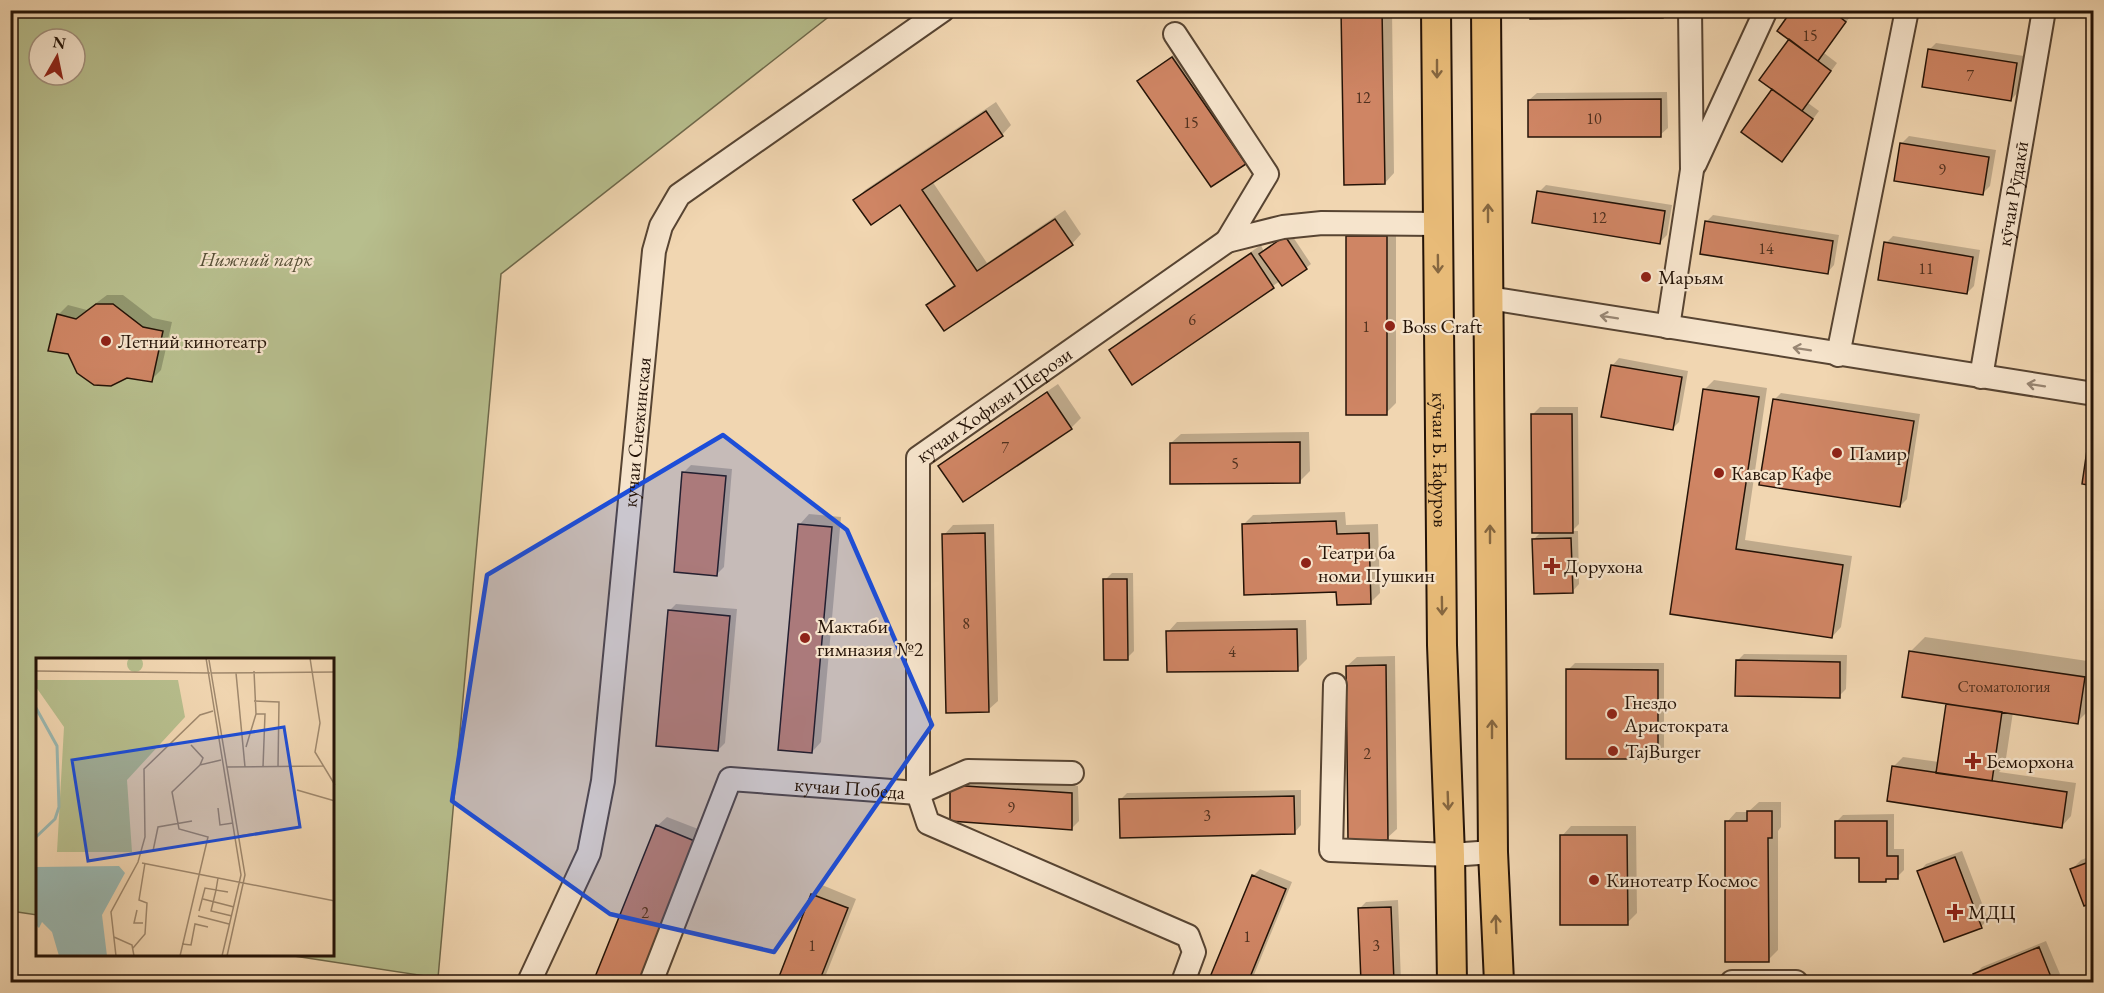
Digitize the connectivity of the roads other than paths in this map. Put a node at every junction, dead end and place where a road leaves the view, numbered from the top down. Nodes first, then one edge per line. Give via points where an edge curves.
1 (944, 10) edge
2 (1437, 10) edge
3 (1486, 10) edge
4 (1690, 10) edge
5 (1766, 10) edge
6 (1907, 10) edge
7 (2044, 10) edge
8 (1175, 34) dead end
9 (1692, 170) junction
10 (1438, 224) junction
11 (1227, 242) junction
12 (1489, 298) junction
13 (1668, 327) junction
14 (1838, 355) junction
15 (1981, 376) junction
16 (2094, 394) edge
17 (1335, 685) dead end
18 (1072, 773) dead end
19 (918, 793) junction
20 (1493, 852) junction
21 (1450, 855) junction
22 (529, 982) edge
23 (651, 982) edge
24 (1183, 982) edge
25 (1452, 982) edge
26 (1499, 982) edge
27 (1732, 982) edge
28 (1796, 982) edge

1 - 22 street, кучаи Снежинская via 679,195 662,226 654,251 603,781 589,853
2 -> 10 main road, кӯчаи Б. Ғафуров
12 -> 3 main road
4 - 9 street
5 - 9 street
6 - 14 street
7 - 15 street, кӯчаи Рӯдакӣ
8 - 11 street via 1267,174
9 - 13 street
10 - 11 street via 1322,223 1283,227
10 -> 21 main road, кӯчаи Б. Ғафуров via 1442,645
11 - 19 street, кучаи Хофизи Шерози via 918,458
13 -> 12 street
20 -> 12 main road
14 -> 13 street
14 - 15 street
16 -> 15 street
17 - 21 street via 1331,850
18 - 19 street, кучаи Победа via 968,771
19 - 23 street, кучаи Победа via 730,779
19 - 24 street via 928,823 1188,936 1194,952
20 - 21 street
26 -> 20 main road
21 - 25 main road, кӯчаи Б. Ғафуров
27 - 28 street

